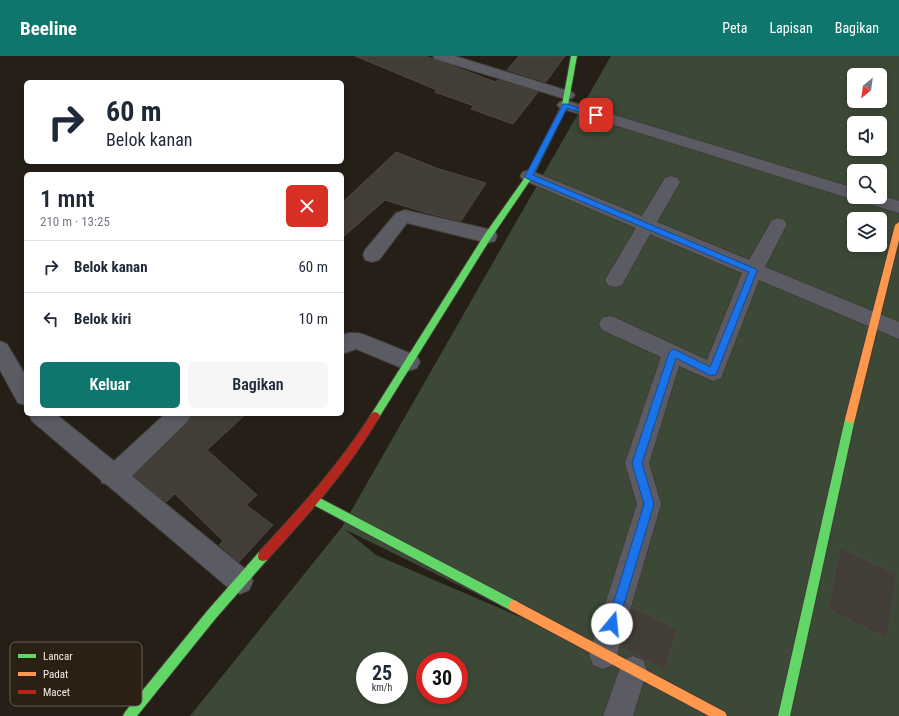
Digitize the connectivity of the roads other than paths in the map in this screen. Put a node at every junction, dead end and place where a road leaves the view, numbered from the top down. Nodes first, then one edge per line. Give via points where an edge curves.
1 (440, 56) edge
2 (574, 56) edge
3 (566, 100) junction
4 (528, 176) junction
5 (671, 182) dead end
6 (847, 192) edge
7 (887, 203) edge
8 (899, 207) edge
9 (778, 224) dead end
10 (899, 225) edge
11 (646, 226) junction
12 (488, 236) junction
13 (372, 255) dead end
14 (753, 271) junction
15 (615, 280) dead end
16 (874, 322) junction
17 (609, 324) dead end
18 (899, 331) edge
19 (344, 345) edge
20 (0, 350) edge
21 (673, 353) junction
22 (409, 362) junction
23 (24, 392) edge
24 (42, 416) edge
25 (178, 416) edge
26 (112, 475) junction
27 (314, 500) junction
28 (240, 581) junction
29 (603, 655) junction
30 (632, 670) junction
31 (142, 700) edge
32 (137, 706) edge
33 (129, 716) edge
34 (618, 716) edge
35 (720, 716) edge
36 (784, 716) edge

1 - 3 street
2 - 3 street
3 - 4 street
3 - 6 street
4 - 11 street
4 - 12 street
5 - 11 street
7 - 8 street
9 - 14 street
10 - 16 street
11 - 14 street
11 - 15 street
12 - 13 street via 405,216
12 - 22 street
14 - 16 street
14 - 21 street via 713,372
16 - 18 street
16 - 36 street via 841,452
17 - 21 street
19 - 22 street via 349,341 358,341
20 - 23 street
21 - 29 street via 637,463 649,504
22 - 27 street via 382,403 370,427
24 - 26 street
25 - 26 street via 119,472
26 - 28 street
27 - 28 street
27 - 29 street
28 - 31 street
29 - 30 street
30 - 34 street
30 - 35 street
32 - 33 street

